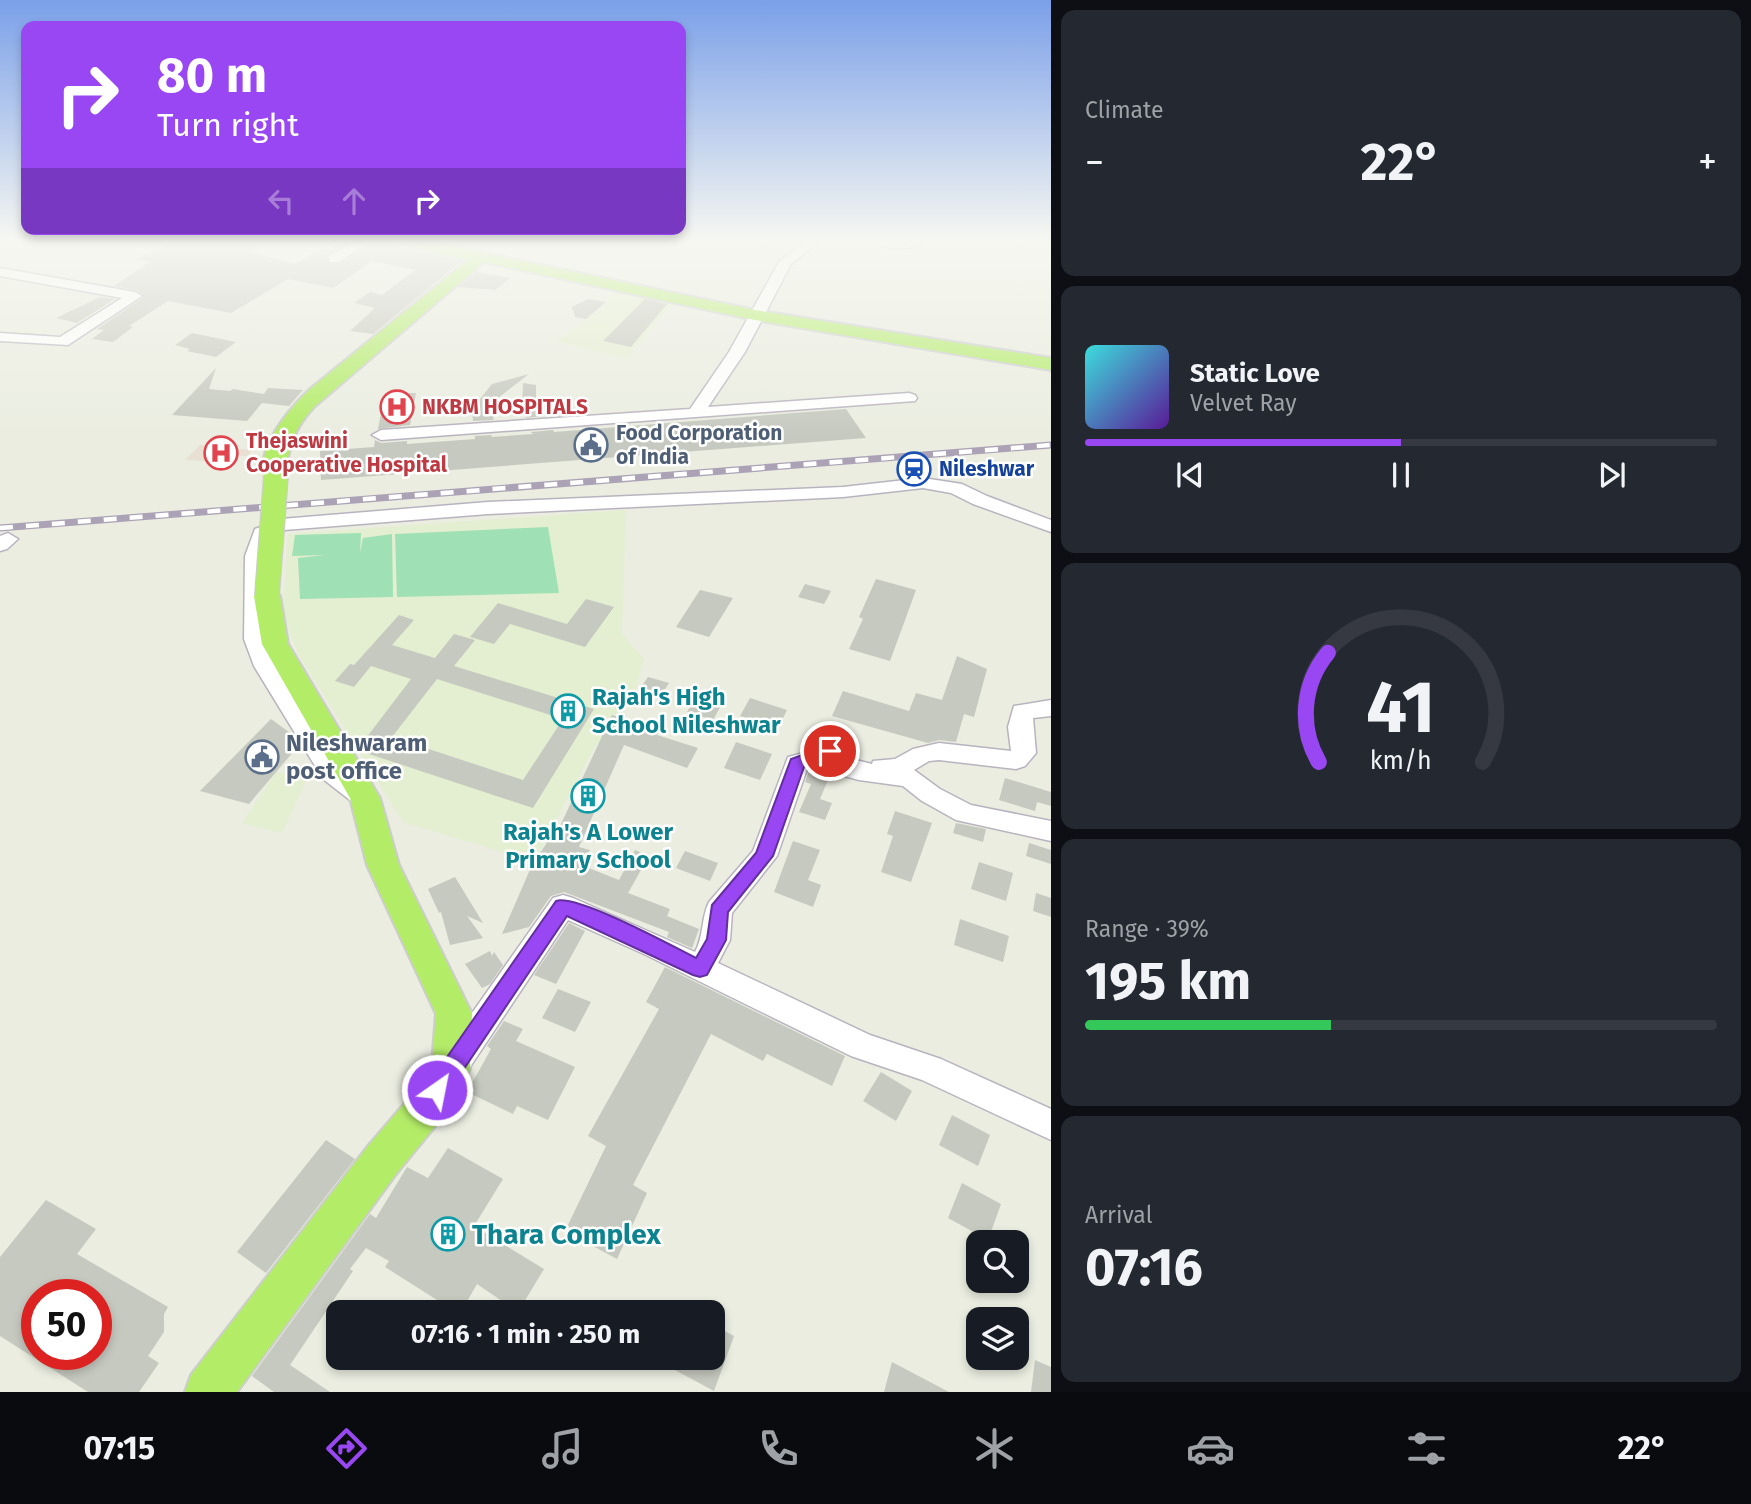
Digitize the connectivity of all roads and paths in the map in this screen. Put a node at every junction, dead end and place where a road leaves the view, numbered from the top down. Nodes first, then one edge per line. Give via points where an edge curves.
1 (120, 306) edge
2 (423, 306) edge
3 (708, 306) edge
4 (761, 306) edge
5 (755, 316) junction
6 (0, 337) edge
7 (26, 337) junction
8 (0, 353) edge
9 (1051, 364) edge
10 (909, 398) dead end
11 (695, 414) junction
12 (381, 435) dead end
13 (1051, 526) edge
14 (1051, 708) edge
15 (802, 762) junction
16 (365, 798) junction
17 (1051, 831) edge
18 (700, 969) junction
19 (451, 1069) junction
20 (1051, 1125) edge
21 (208, 1392) edge

1 - 7 street via 64,342
2 - 16 main road, bridge via 317,393 293,416 278,442 267,596 275,644
3 - 5 main road
4 - 5 street
5 - 9 main road
5 - 11 street
6 - 7 street
7 - 8 street
10 - 11 street
11 - 12 street
13 - 16 street via 956,488 923,483 843,492 514,507 281,525 261,533 255,556 255,639 265,666 332,774
14 - 15 street via 1022,712 1024,753 1016,760 928,753 891,769 830,751
15 - 17 street via 815,759 910,778 965,813
15 - 18 street via 797,763 764,856 719,910 716,940
16 - 19 main road via 383,865 454,1014
18 - 19 street via 563,906
18 - 20 street via 862,1046 930,1069
19 - 21 main road

